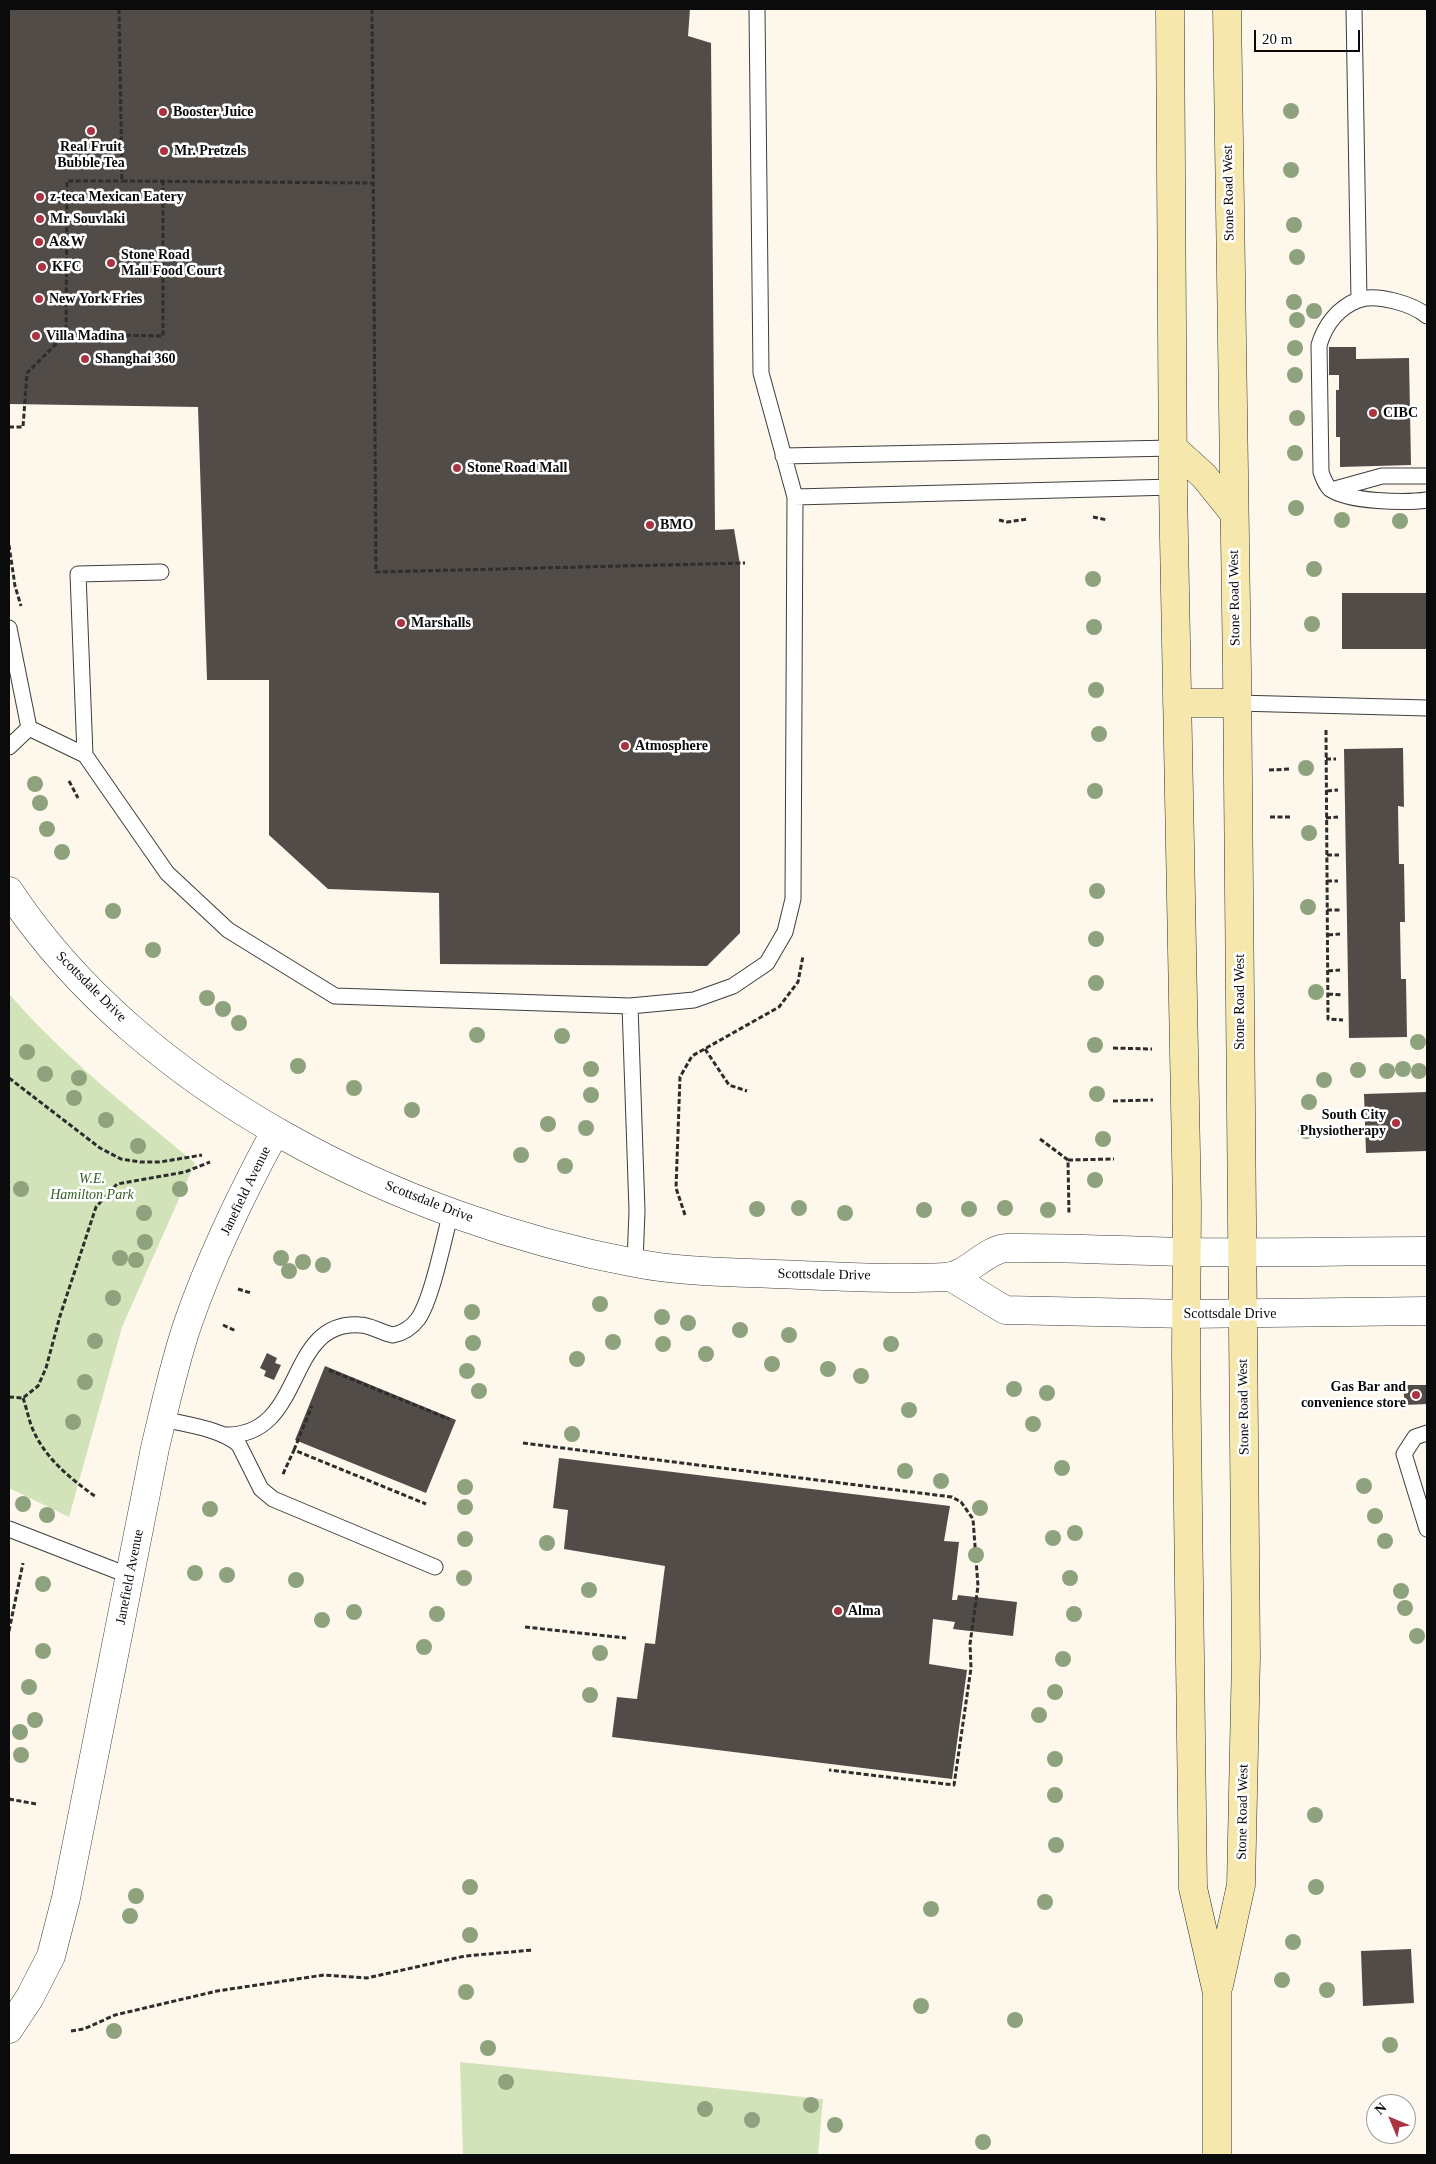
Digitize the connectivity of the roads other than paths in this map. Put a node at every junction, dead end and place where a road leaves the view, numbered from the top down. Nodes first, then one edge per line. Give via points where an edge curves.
1 (757, 9) edge
2 (1170, 9) edge
3 (1227, 9) edge
4 (1354, 9) edge
5 (1359, 300) junction
6 (1427, 316) edge
7 (1173, 448) junction
8 (783, 456) junction
9 (1427, 476) edge
10 (1173, 487) junction
11 (1331, 489) junction
12 (795, 497) junction
13 (1427, 500) edge
14 (1233, 512) junction
15 (161, 572) dead end
16 (9, 628) edge
17 (1177, 703) junction
18 (1237, 703) junction
19 (1427, 708) edge
20 (29, 728) junction
21 (9, 747) edge
22 (85, 755) junction
23 (9, 891) edge
24 (630, 1006) junction
25 (275, 1132) junction
26 (452, 1212) junction
27 (1427, 1251) edge
28 (1187, 1252) junction
29 (1242, 1252) junction
30 (635, 1263) junction
31 (951, 1277) junction
32 (1427, 1311) edge
33 (1187, 1314) junction
34 (1243, 1314) junction
35 (162, 1419) junction
36 (1427, 1434) edge
37 (224, 1435) junction
38 (9, 1529) edge
39 (1427, 1529) edge
40 (436, 1567) dead end
41 (130, 1576) junction
42 (1216, 1994) junction
43 (9, 2029) edge
44 (1217, 2155) edge

1 - 8 lane via 761,373
2 - 7 main road, Stone Road West
3 - 14 main road, Stone Road West
4 - 5 lane
5 - 6 lane via 1387,299
5 - 11 lane via 1338,313 1324,329 1319,345 1321,472
7 - 8 lane
7 - 10 main road, Stone Road West
7 - 14 main road via 1204,476
8 - 12 lane
9 - 11 lane via 1382,476
10 - 12 lane
10 - 17 main road, Stone Road West
11 - 13 lane via 1384,502
12 - 24 lane via 793,899 785,932 767,963 733,986 694,1000
14 - 18 main road, Stone Road West
15 - 22 lane via 78,574
16 - 20 lane
17 - 18 main road
17 - 28 main road, Stone Road West
18 - 19 lane
18 - 29 main road, Stone Road West
20 - 21 lane
20 - 22 lane
22 - 24 lane via 167,873 228,930 335,996
23 - 25 street, Scottsdale Drive via 75,975 122,1020 222,1098
24 - 30 lane
25 - 26 street, Scottsdale Drive via 336,1164
25 - 35 street, Janefield Avenue via 249,1180 209,1269 188,1323
26 - 30 street, Scottsdale Drive via 509,1232
26 - 37 lane via 426,1303 409,1328 393,1335 351,1325 323,1336 309,1350 286,1400 273,1415 251,1432
27 - 29 street
28 - 29 street
28 - 31 street via 1001,1248
28 - 33 main road, Stone Road West
29 - 34 main road, Stone Road West
30 - 31 street, Scottsdale Drive via 703,1271
31 - 33 street, Scottsdale Drive via 1005,1310
32 - 34 street, Scottsdale Drive
33 - 34 street, Scottsdale Drive
33 - 42 main road, Stone Road West via 1193,1888
34 - 42 main road, Stone Road West via 1246,1657 1241,1885
35 - 37 lane
35 - 41 street, Janefield Avenue
36 - 39 lane via 1415,1436 1404,1454
37 - 40 lane via 239,1445 261,1488 273,1499
38 - 41 lane
41 - 43 street, Janefield Avenue via 66,1898 51,1956
42 - 44 main road, Stone Road West

